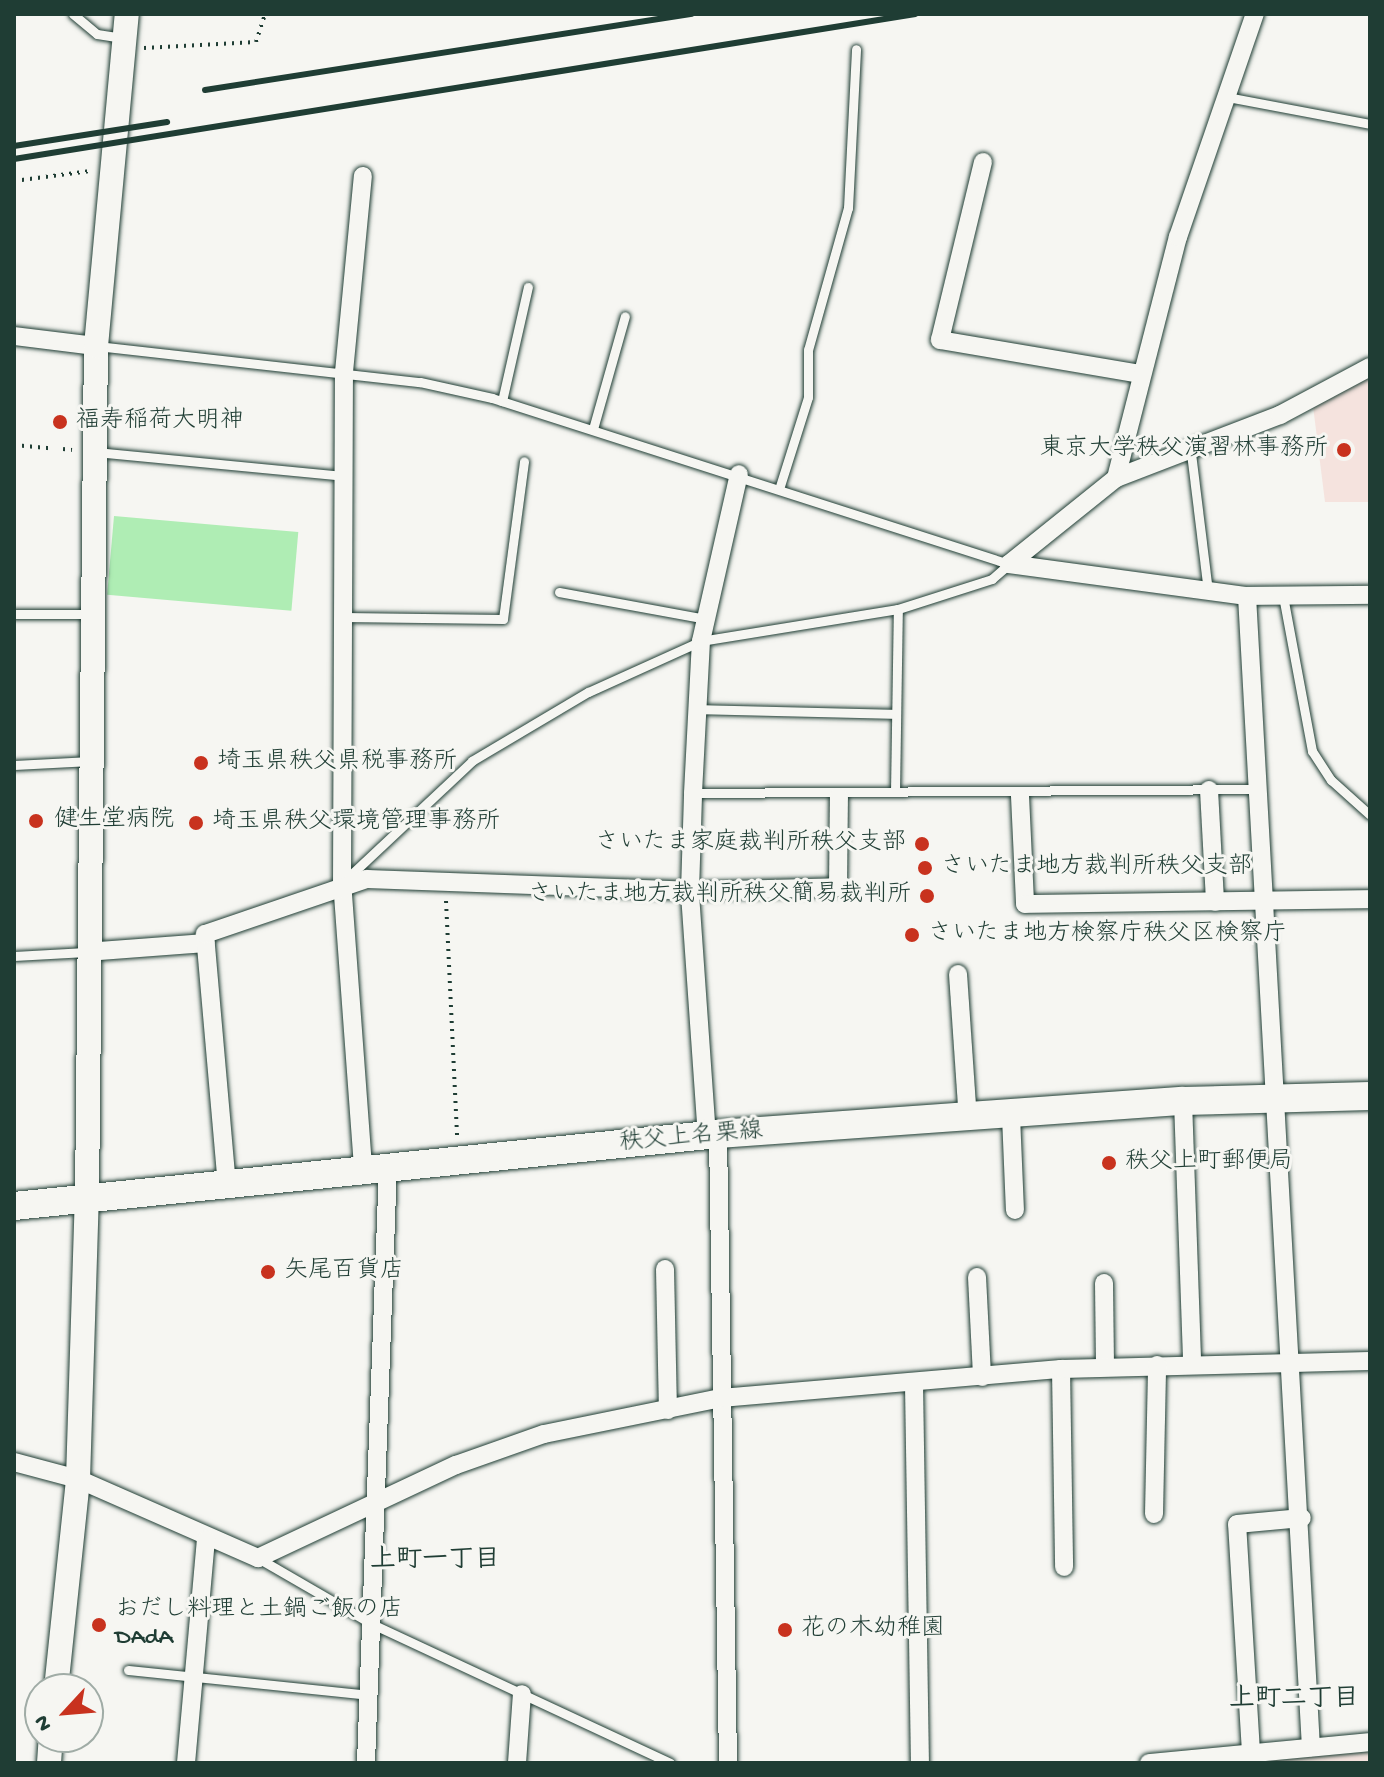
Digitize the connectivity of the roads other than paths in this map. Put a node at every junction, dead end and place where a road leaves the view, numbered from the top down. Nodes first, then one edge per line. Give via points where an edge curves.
1 (73, 14) edge
2 (1255, 14) edge
3 (124, 34) edge
4 (856, 49) dead end
5 (1227, 97) junction
6 (1370, 124) edge
7 (983, 162) dead end
8 (363, 176) dead end
9 (528, 287) dead end
10 (625, 316) dead end
11 (14, 336) edge
12 (96, 346) junction
13 (1370, 367) edge
14 (344, 372) junction
15 (1141, 374) junction
16 (502, 401) junction
17 (593, 429) junction
18 (84, 451) junction
19 (1191, 453) junction
20 (524, 461) dead end
21 (739, 474) junction
22 (344, 476) junction
23 (1116, 478) junction
24 (780, 486) junction
25 (1009, 564) junction
26 (559, 592) dead end
27 (1208, 592) junction
28 (1370, 595) edge
29 (1247, 596) junction
30 (1283, 596) junction
31 (898, 609) junction
32 (14, 614) edge
33 (93, 614) junction
34 (343, 617) junction
35 (706, 619) junction
36 (701, 641) junction
37 (697, 709) junction
38 (896, 714) junction
39 (91, 761) junction
40 (14, 765) edge
41 (1263, 789) junction
42 (1209, 790) junction
43 (895, 792) junction
44 (693, 793) junction
45 (1020, 796) junction
46 (839, 797) junction
47 (1370, 815) edge
48 (342, 884) junction
49 (690, 891) junction
50 (1370, 899) edge
51 (1215, 902) junction
52 (1268, 903) junction
53 (206, 943) junction
54 (86, 952) junction
55 (14, 956) edge
56 (958, 974) dead end
57 (1370, 1096) edge
58 (1274, 1100) junction
59 (1183, 1101) junction
60 (1011, 1116) junction
61 (968, 1120) junction
62 (712, 1135) junction
63 (375, 1166) junction
64 (227, 1186) junction
65 (87, 1199) junction
66 (14, 1206) edge
67 (1015, 1210) dead end
68 (665, 1269) dead end
69 (977, 1277) dead end
70 (1104, 1283) dead end
71 (1295, 1361) junction
72 (1370, 1361) edge
73 (1192, 1363) junction
74 (1157, 1365) junction
75 (1105, 1367) junction
76 (1061, 1369) junction
77 (982, 1377) junction
78 (914, 1384) junction
79 (721, 1398) junction
80 (668, 1410) junction
81 (14, 1462) edge
82 (78, 1479) junction
83 (375, 1505) junction
84 (1154, 1514) dead end
85 (1302, 1518) junction
86 (206, 1540) junction
87 (258, 1558) junction
88 (1064, 1567) dead end
89 (370, 1623) junction
90 (128, 1670) dead end
91 (58, 1673) edge
92 (194, 1677) junction
93 (522, 1694) junction
94 (368, 1695) junction
95 (1370, 1742) edge
96 (1311, 1747) junction
97 (1251, 1752) junction
98 (186, 1763) edge
99 (366, 1763) edge
100 (517, 1763) edge
101 (670, 1763) edge
102 (728, 1763) edge
103 (920, 1763) edge
104 (1149, 1763) edge

1 - 3 lane via 97,34
2 - 5 street
3 - 12 street
4 - 24 lane via 848,208 808,350 808,397
5 - 6 lane
5 - 15 street
7 - 15 street via 940,340
8 - 14 street
9 - 16 lane
10 - 17 lane
11 - 12 street
12 - 14 lane
12 - 18 street
13 - 19 street
14 - 16 lane
14 - 22 street
15 - 23 street
16 - 17 lane
17 - 21 lane
18 - 22 lane
18 - 33 street
19 - 23 street
19 - 27 lane
20 - 34 lane via 503,619
21 - 24 lane
21 - 35 street
22 - 34 street
23 - 25 street
24 - 25 lane
25 - 27 street
25 - 31 lane via 992,579
26 - 35 lane
27 - 29 street
28 - 30 street
29 - 30 street
29 - 41 street
30 - 47 lane via 1312,751 1331,780
31 - 36 lane
31 - 38 lane
32 - 33 lane
33 - 39 street
34 - 48 street
35 - 36 street
36 - 37 street
36 - 48 lane via 588,692 472,761
37 - 38 lane
37 - 44 street
38 - 43 lane
39 - 40 lane
39 - 54 street
41 - 42 lane
41 - 52 street
42 - 45 lane
42 - 51 street
43 - 45 lane
43 - 46 lane
44 - 46 lane
44 - 49 street
45 - 51 street via 1025,904
46 - 49 street via 838,887
48 - 49 street
48 - 53 street via 205,934
48 - 63 street
49 - 62 street
50 - 52 street
51 - 52 street
52 - 58 street
53 - 54 street
53 - 64 street
54 - 55 lane
54 - 65 street
56 - 61 street
57 - 58 main road, 秩父上名栗線
58 - 59 main road, 秩父上名栗線
58 - 71 street
59 - 60 main road, 秩父上名栗線
59 - 73 street
60 - 61 main road, 秩父上名栗線
60 - 67 street
61 - 62 main road, 秩父上名栗線
62 - 63 main road, 秩父上名栗線
62 - 79 street
63 - 64 main road, 秩父上名栗線
63 - 83 street
64 - 65 main road, 秩父上名栗線
65 - 66 main road, 秩父上名栗線
65 - 82 street
68 - 80 street
69 - 77 street
70 - 75 street
71 - 72 street
71 - 73 street
71 - 85 street
73 - 74 street
74 - 75 street
74 - 84 street
75 - 76 street
76 - 77 street
76 - 88 street
77 - 78 street
78 - 79 street
78 - 103 street
79 - 80 street
79 - 102 street
80 - 83 street via 544,1434
81 - 82 street
82 - 86 street
82 - 91 street
83 - 87 street
83 - 89 street
85 - 96 street
85 - 97 street via 1237,1524
86 - 87 street
86 - 92 street
87 - 89 lane
89 - 93 lane
89 - 94 street
90 - 92 lane
92 - 94 lane
92 - 98 street
93 - 100 street
93 - 101 lane
94 - 99 street
95 - 96 street
96 - 97 street
97 - 104 street

